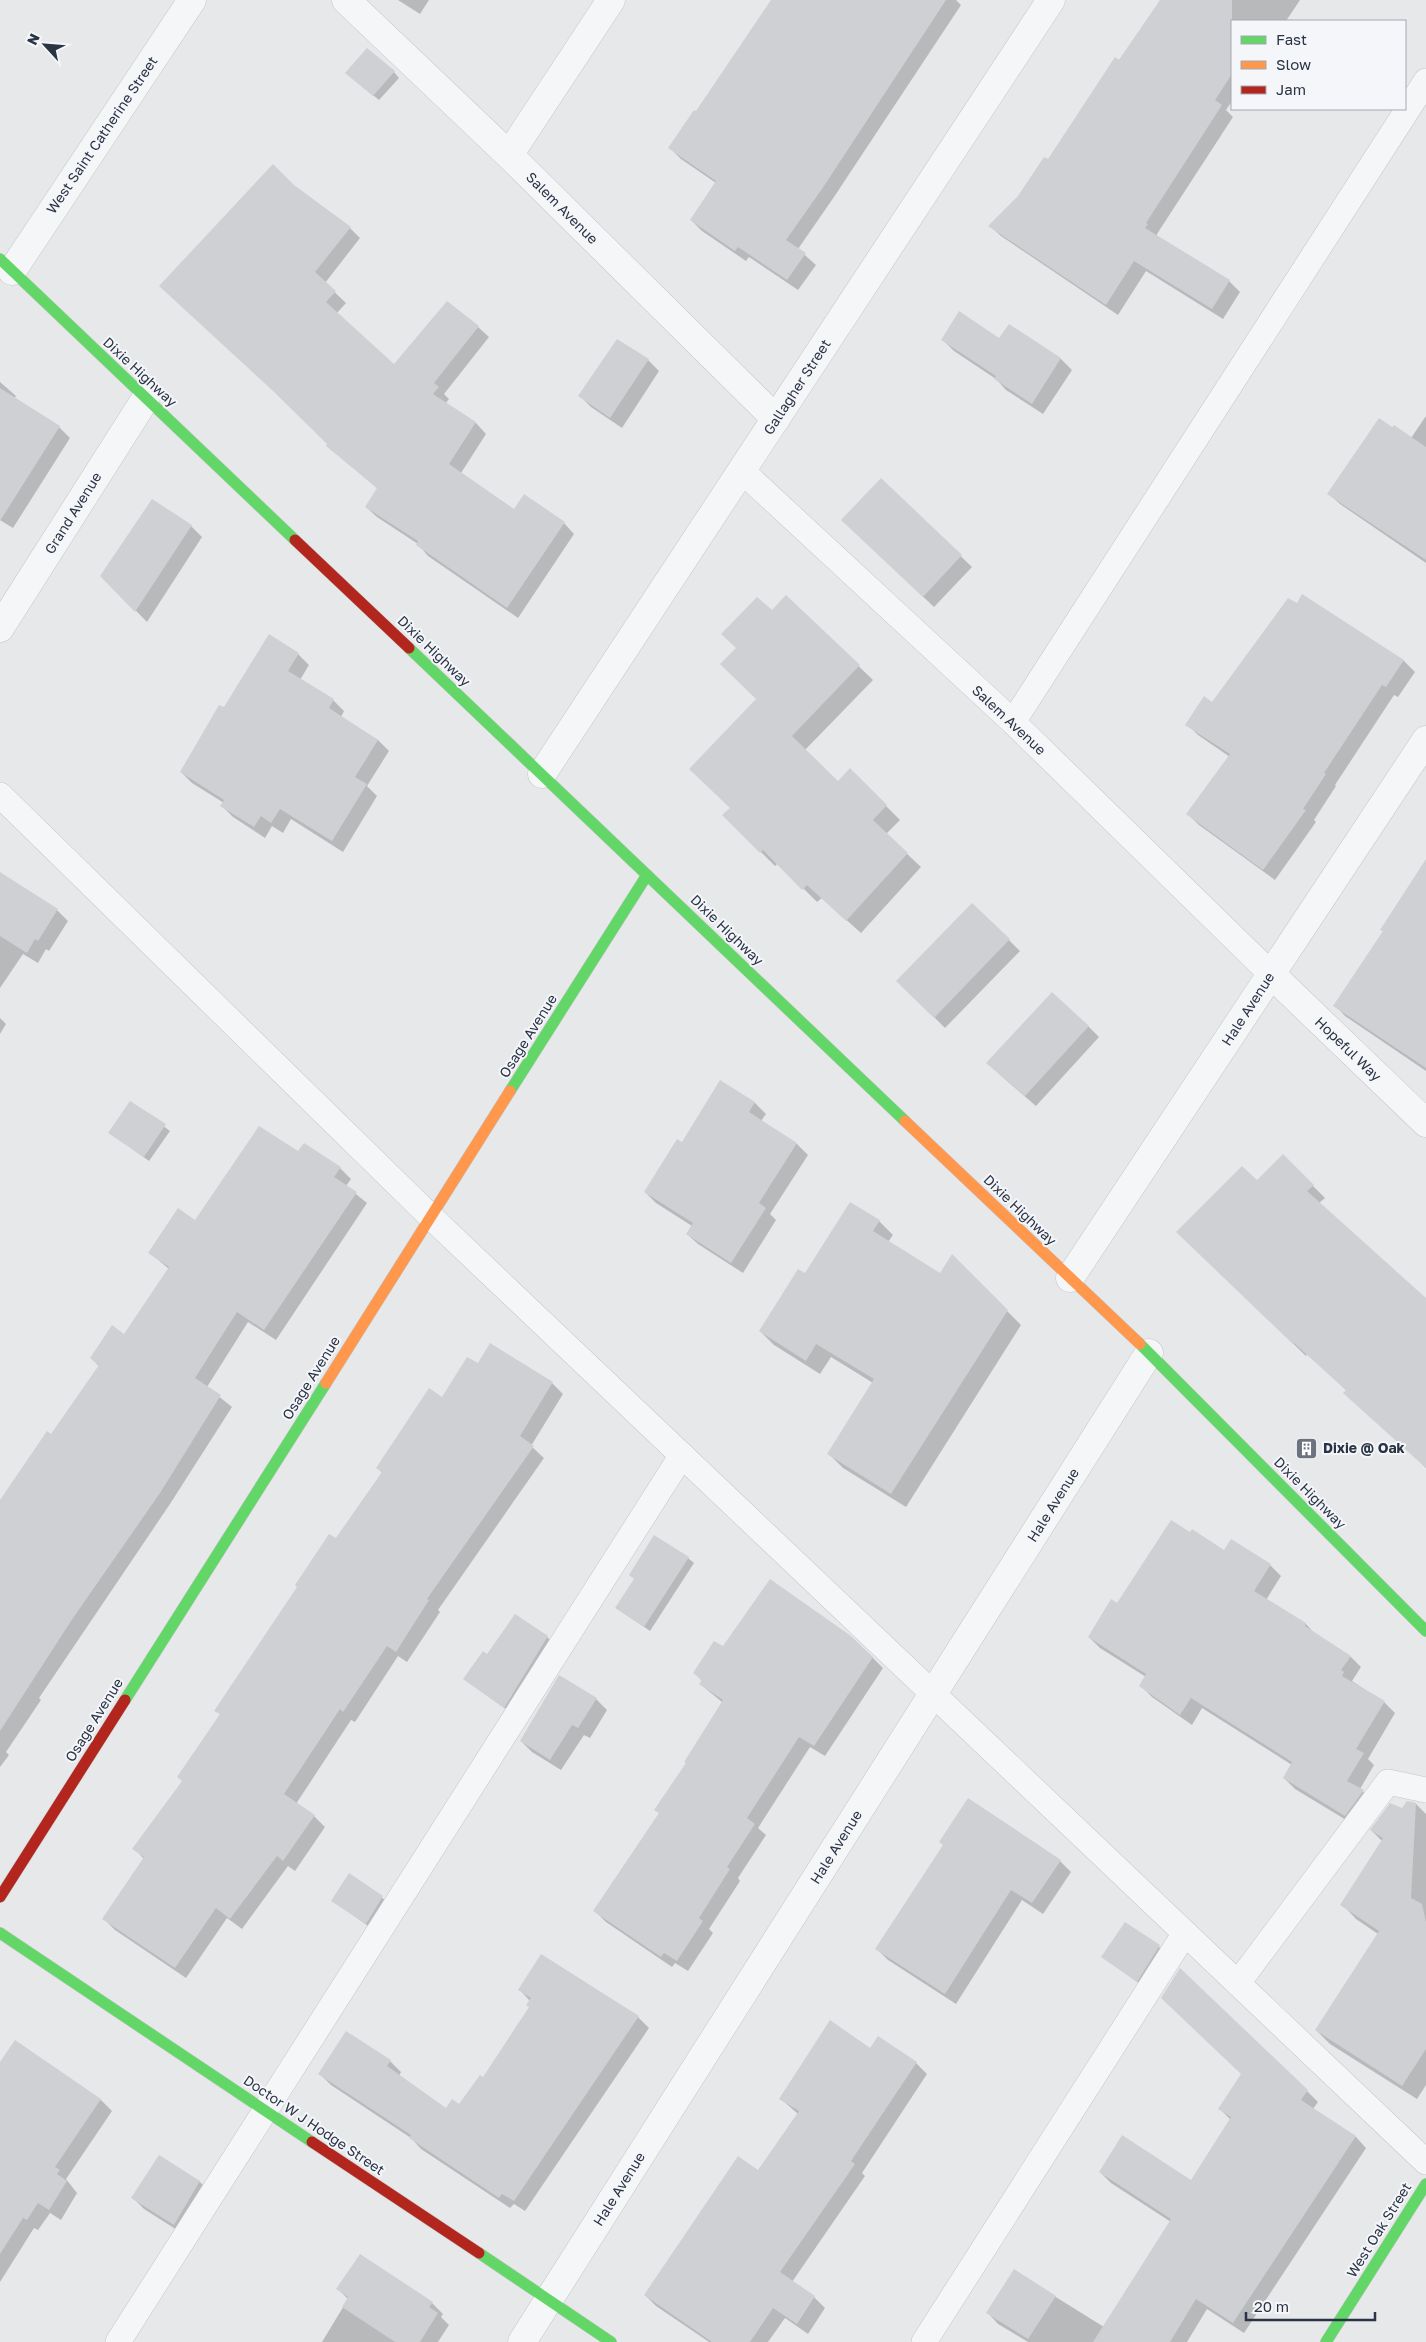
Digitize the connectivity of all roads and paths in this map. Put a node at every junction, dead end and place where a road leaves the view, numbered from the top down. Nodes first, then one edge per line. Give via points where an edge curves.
1 (192, 0) edge
2 (346, 0) edge
3 (611, 0) edge
4 (1051, 0) edge
5 (1426, 81) edge
6 (509, 155) junction
7 (6, 265) edge
8 (146, 398) junction
9 (776, 419) junction
10 (742, 471) junction
11 (0, 628) edge
12 (1013, 722) junction
13 (1426, 740) edge
14 (542, 774) junction
15 (0, 795) edge
16 (647, 875) junction
17 (1271, 974) junction
18 (1426, 1123) edge
19 (431, 1217) junction
20 (1070, 1278) junction
21 (1149, 1353) junction
22 (682, 1454) junction
23 (1426, 1631) edge
24 (933, 1694) junction
25 (1426, 1790) edge
26 (0, 1898) edge
27 (0, 1933) edge
28 (1185, 1933) junction
29 (1238, 1983) junction
30 (266, 2111) junction
31 (1426, 2162) edge
32 (1426, 2184) edge
33 (548, 2300) junction
34 (118, 2342) edge
35 (522, 2342) edge
36 (611, 2342) edge
37 (924, 2342) edge
38 (1326, 2342) edge

1 - 7 street, West Saint Catherine Street
2 - 6 street, Salem Avenue
3 - 6 street
4 - 9 street, Gallagher Street
5 - 12 lane
6 - 9 street, Salem Avenue
7 - 8 street, Dixie Highway
8 - 11 street, Grand Avenue
8 - 14 street, Dixie Highway
9 - 10 street, Gallagher Street
10 - 12 lane, Salem Avenue
10 - 14 street, Gallagher Street
12 - 17 lane, Salem Avenue
13 - 17 street, Hale Avenue
14 - 16 street, Dixie Highway
15 - 19 lane
16 - 19 street, Osage Avenue
16 - 20 street, Dixie Highway
17 - 18 street, Hopeful Way
17 - 20 street, Hale Avenue
19 - 22 lane
19 - 26 street, Osage Avenue
20 - 21 street, Dixie Highway
21 - 23 street, Dixie Highway
21 - 24 street, Hale Avenue
22 - 24 lane
22 - 30 lane
24 - 28 lane
24 - 33 street, Hale Avenue
25 - 29 lane via 1388,1782
27 - 30 street, Doctor W J Hodge Street
28 - 29 lane
28 - 37 lane
29 - 31 lane
30 - 33 street, Doctor W J Hodge Street
30 - 34 lane
32 - 38 street, West Oak Street
33 - 35 street, Hale Avenue
33 - 36 street, Doctor W J Hodge Street

